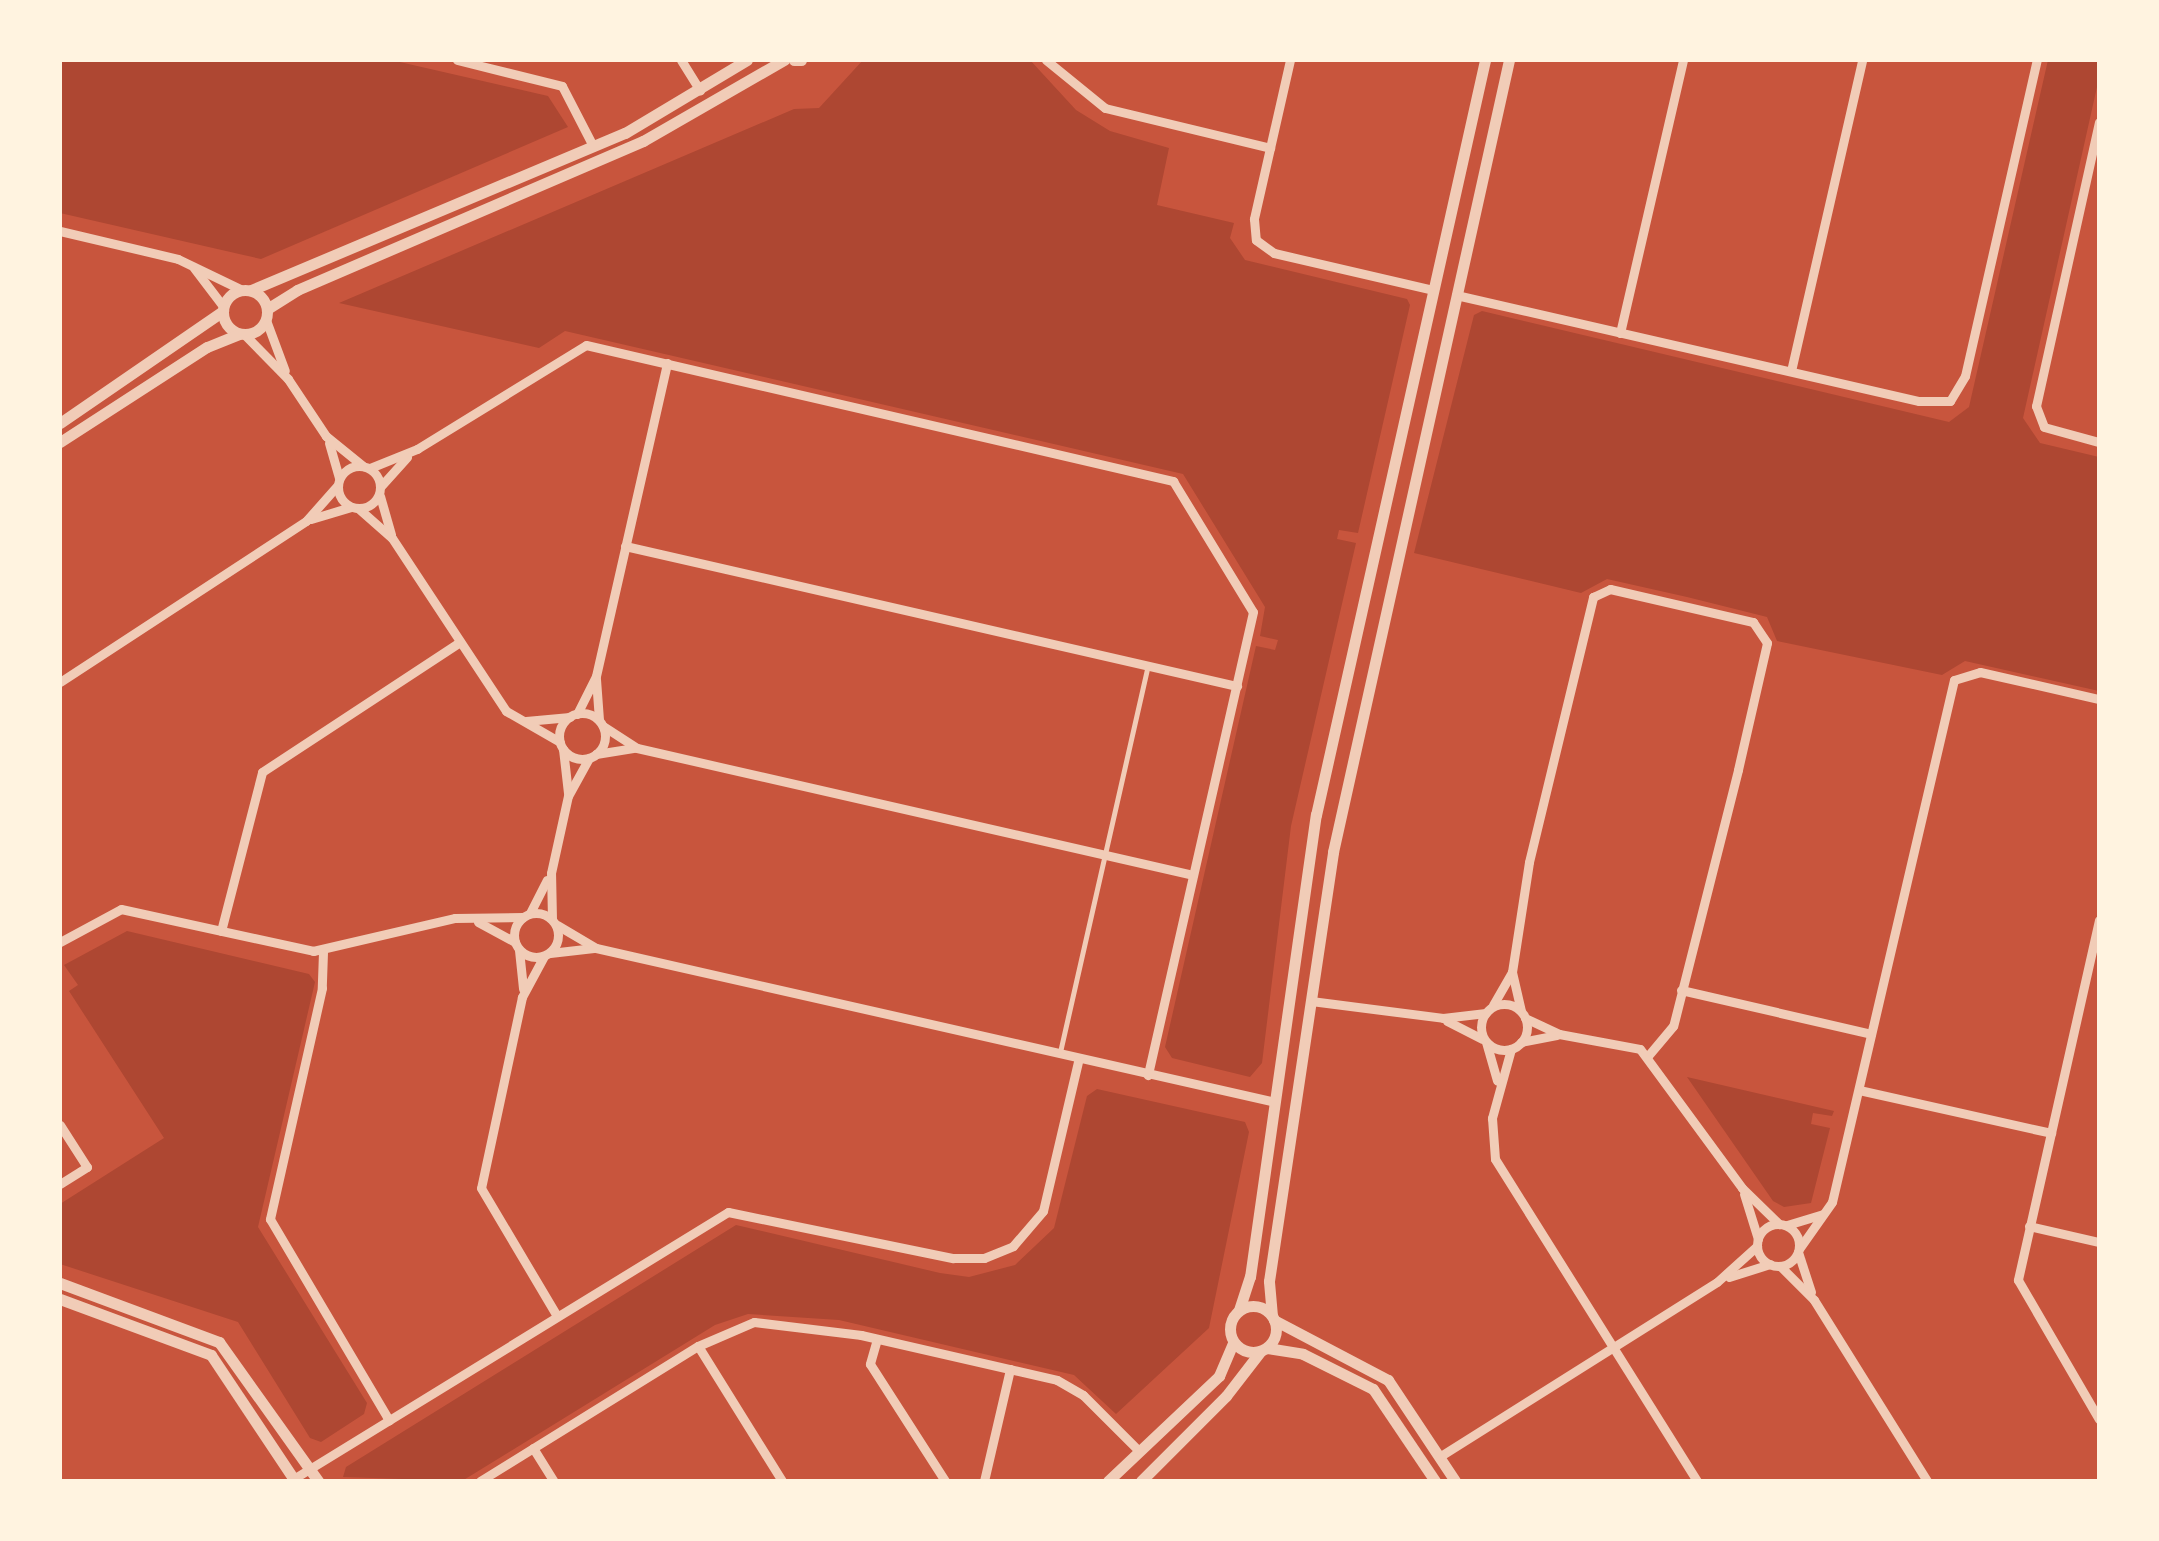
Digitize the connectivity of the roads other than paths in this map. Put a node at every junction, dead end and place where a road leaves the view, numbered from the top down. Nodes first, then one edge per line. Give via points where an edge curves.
1 (456, 60) edge
2 (681, 60) edge
3 (747, 60) edge
4 (784, 60) edge
5 (794, 60) edge
6 (802, 60) edge
7 (1046, 60) edge
8 (1290, 60) edge
9 (1485, 60) edge
10 (1509, 60) edge
11 (1683, 60) edge
12 (1862, 60) edge
13 (2037, 60) edge
14 (482, 63) edge
15 (700, 90) junction
16 (2099, 122) edge
17 (593, 146) junction
18 (1270, 148) junction
19 (60, 231) edge
20 (193, 266) junction
21 (246, 290) junction
22 (1433, 290) junction
23 (1456, 295) junction
24 (223, 308) junction
25 (267, 314) junction
26 (1620, 333) junction
27 (242, 334) junction
28 (667, 363) junction
29 (1791, 372) junction
30 (288, 379) junction
31 (60, 423) edge
32 (326, 436) junction
33 (60, 442) edge
34 (2099, 442) edge
35 (417, 449) junction
36 (366, 467) junction
37 (338, 482) junction
38 (380, 490) junction
39 (354, 508) junction
40 (306, 521) junction
41 (392, 538) junction
42 (626, 546) junction
43 (460, 642) junction
44 (1148, 665) junction
45 (596, 676) junction
46 (60, 682) edge
47 (1237, 686) junction
48 (2099, 699) edge
49 (573, 715) junction
50 (524, 721) junction
51 (601, 723) junction
52 (562, 746) junction
53 (638, 748) junction
54 (592, 756) junction
55 (568, 796) junction
56 (1106, 855) junction
57 (551, 873) junction
58 (1194, 875) junction
59 (527, 915) junction
60 (472, 920) junction
61 (2099, 920) edge
62 (554, 922) junction
63 (221, 931) junction
64 (60, 942) edge
65 (517, 945) junction
66 (596, 948) junction
67 (323, 952) junction
68 (547, 954) junction
69 (1512, 972) junction
70 (1681, 990) junction
71 (522, 997) junction
72 (1288, 997) junction
73 (1311, 1001) junction
74 (1489, 1010) junction
75 (1523, 1014) junction
76 (1442, 1018) junction
77 (1559, 1034) junction
78 (1871, 1034) junction
79 (1485, 1041) junction
80 (1521, 1042) junction
81 (1511, 1049) junction
82 (1059, 1054) junction
83 (1648, 1056) junction
84 (1079, 1058) junction
85 (1148, 1075) junction
86 (1497, 1082) junction
87 (1859, 1090) junction
88 (1274, 1102) junction
89 (1298, 1106) junction
90 (60, 1125) edge
91 (2051, 1133) junction
92 (60, 1184) edge
93 (1742, 1188) junction
94 (1825, 1212) junction
95 (1783, 1224) junction
96 (2029, 1226) junction
97 (1758, 1242) junction
98 (2099, 1242) edge
99 (1799, 1250) junction
100 (1775, 1265) junction
101 (1718, 1282) junction
102 (60, 1283) edge
103 (60, 1298) edge
104 (1814, 1300) junction
105 (1239, 1310) junction
106 (556, 1316) junction
107 (1273, 1318) junction
108 (878, 1339) junction
109 (1234, 1343) junction
110 (698, 1346) junction
111 (1614, 1348) junction
112 (1263, 1350) junction
113 (1010, 1370) junction
114 (2099, 1418) edge
115 (389, 1420) junction
116 (534, 1448) junction
117 (1138, 1450) junction
118 (1439, 1457) junction
119 (1425, 1466) junction
120 (310, 1468) junction
121 (293, 1480) edge
122 (318, 1481) edge
123 (480, 1481) edge
124 (554, 1481) edge
125 (782, 1481) edge
126 (945, 1481) edge
127 (984, 1481) edge
128 (1108, 1481) edge
129 (1141, 1481) edge
130 (1435, 1481) edge
131 (1454, 1481) edge
132 (1698, 1481) edge
133 (1927, 1481) edge

1 - 14 street
2 - 15 street
3 - 15 street
4 - 25 street via 643,141 297,290
5 - 6 street
7 - 18 street via 1105,108
8 - 18 street
9 - 22 street
10 - 23 street
11 - 26 street
12 - 29 street
13 - 29 street via 1955,396 1937,404
14 - 17 street via 562,86
15 - 17 street
16 - 34 street via 2036,412 2050,430
17 - 21 street
18 - 22 street via 1253,226 1260,246
19 - 20 street
20 - 21 street
20 - 24 street
21 - 24 street
21 - 25 street
22 - 72 street via 1316,814
23 - 26 street
23 - 73 street via 1333,852
24 - 27 street via 227,325
24 - 31 street
25 - 27 street
25 - 30 street
26 - 29 street
27 - 30 street
27 - 33 street via 207,347
28 - 35 street via 594,346 572,348
28 - 42 street
28 - 47 street via 1173,481 1251,601
30 - 32 street
32 - 36 street
32 - 37 street
35 - 36 street
35 - 38 street
36 - 37 street
36 - 38 street
37 - 39 street
37 - 40 street
38 - 39 street
38 - 41 street
39 - 40 street
39 - 41 street
40 - 46 street
41 - 43 street
42 - 44 street
42 - 45 street
43 - 50 street via 506,711
43 - 63 street via 262,772
44 - 47 street
44 - 56 lane
45 - 49 street
45 - 51 street
47 - 58 street
48 - 78 street via 1980,672 1954,680
49 - 50 street
49 - 51 street
49 - 52 street
50 - 52 street
51 - 53 street
51 - 54 street via 604,742
52 - 54 street
52 - 55 street
53 - 54 street
53 - 56 street
54 - 55 street
55 - 57 street
56 - 58 street
56 - 82 lane
57 - 59 street
57 - 62 street
58 - 85 street
59 - 60 street
59 - 62 street
59 - 65 street
60 - 65 street
60 - 67 street
61 - 91 street
62 - 66 street
62 - 68 street via 558,940
63 - 64 street via 122,909
63 - 67 street
65 - 68 street
65 - 71 street
66 - 68 street
66 - 82 street
67 - 115 street via 322,988 270,1219
68 - 71 street
69 - 70 street via 1529,862 1585,614 1597,592 1610,588 1743,619 1766,635
69 - 74 street
69 - 75 street
70 - 78 street
70 - 83 street via 1670,1033
71 - 106 street via 482,1188
72 - 73 street
72 - 88 street
73 - 76 street
73 - 89 street
74 - 75 street via 1507,1004
74 - 76 street
74 - 79 street
75 - 77 street
75 - 80 street
76 - 79 street
77 - 80 street
77 - 83 street via 1632,1045
78 - 87 street
79 - 81 street
79 - 86 street
80 - 81 street
81 - 86 street
82 - 84 street
83 - 93 street
84 - 85 street
84 - 106 street via 1043,1212 1026,1236 999,1254 952,1258 738,1210
85 - 88 street
86 - 111 street via 1490,1136 1495,1159
87 - 91 street
87 - 94 street
88 - 89 street
88 - 105 street
89 - 107 street via 1269,1280
90 - 92 street via 87,1167
91 - 96 street
93 - 95 street
93 - 97 street
94 - 95 street
94 - 99 street
95 - 97 street
95 - 99 street
96 - 98 street
96 - 114 street via 2018,1287
97 - 100 street
97 - 101 street
99 - 100 street
99 - 104 street
100 - 101 street
100 - 104 street
101 - 111 street
102 - 120 street via 220,1342
103 - 121 street via 211,1356
104 - 133 street
105 - 107 street via 1253,1306
105 - 109 street via 1230,1322
106 - 115 street
107 - 112 street
107 - 118 street via 1388,1380
108 - 110 street via 754,1322
108 - 113 street
108 - 126 street via 870,1364
109 - 112 street
109 - 117 street via 1219,1376
110 - 116 street
110 - 125 street
111 - 118 street
111 - 132 street
112 - 119 street via 1303,1354 1373,1389
112 - 129 street
113 - 117 street via 1075,1389
113 - 127 street
115 - 120 street
116 - 123 street
116 - 124 street
117 - 128 street
118 - 119 street
118 - 131 street
119 - 130 street
120 - 121 street
120 - 122 street

